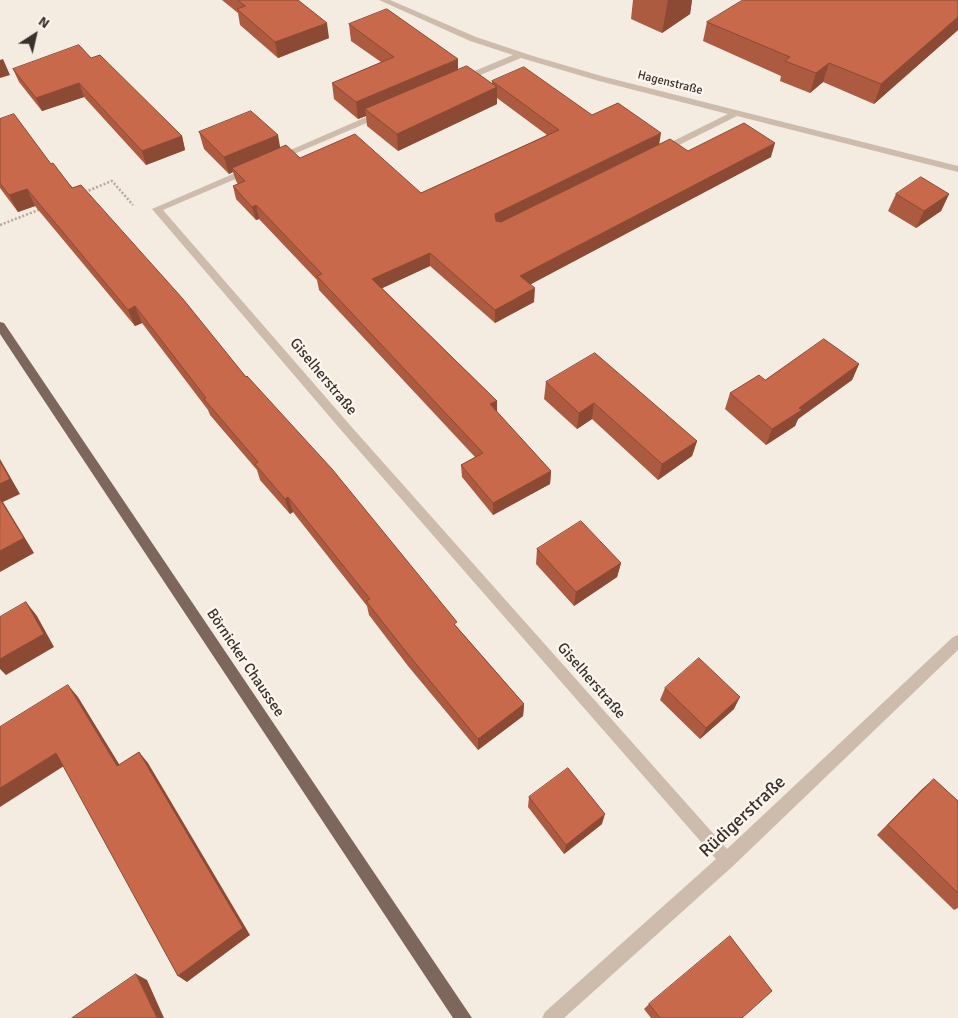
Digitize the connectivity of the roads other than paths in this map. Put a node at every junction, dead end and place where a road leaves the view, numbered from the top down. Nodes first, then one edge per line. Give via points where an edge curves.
1 (383, 0) edge
2 (520, 55) junction
3 (456, 82) edge
4 (386, 112) edge
5 (736, 113) junction
6 (657, 152) edge
7 (958, 169) edge
8 (0, 326) edge
9 (958, 641) edge
10 (727, 860) junction
11 (463, 1018) edge
12 (551, 1018) edge

1 - 2 street, Hagenstraße via 473,39
2 - 3 street
2 - 5 street, Hagenstraße
4 - 10 street, Giselherstraße via 157,209 345,428
5 - 6 street
5 - 7 street, Hagenstraße
8 - 11 main road, Börnicker Chaussee
9 - 10 street, Rüdigerstraße
10 - 12 street, Rüdigerstraße

